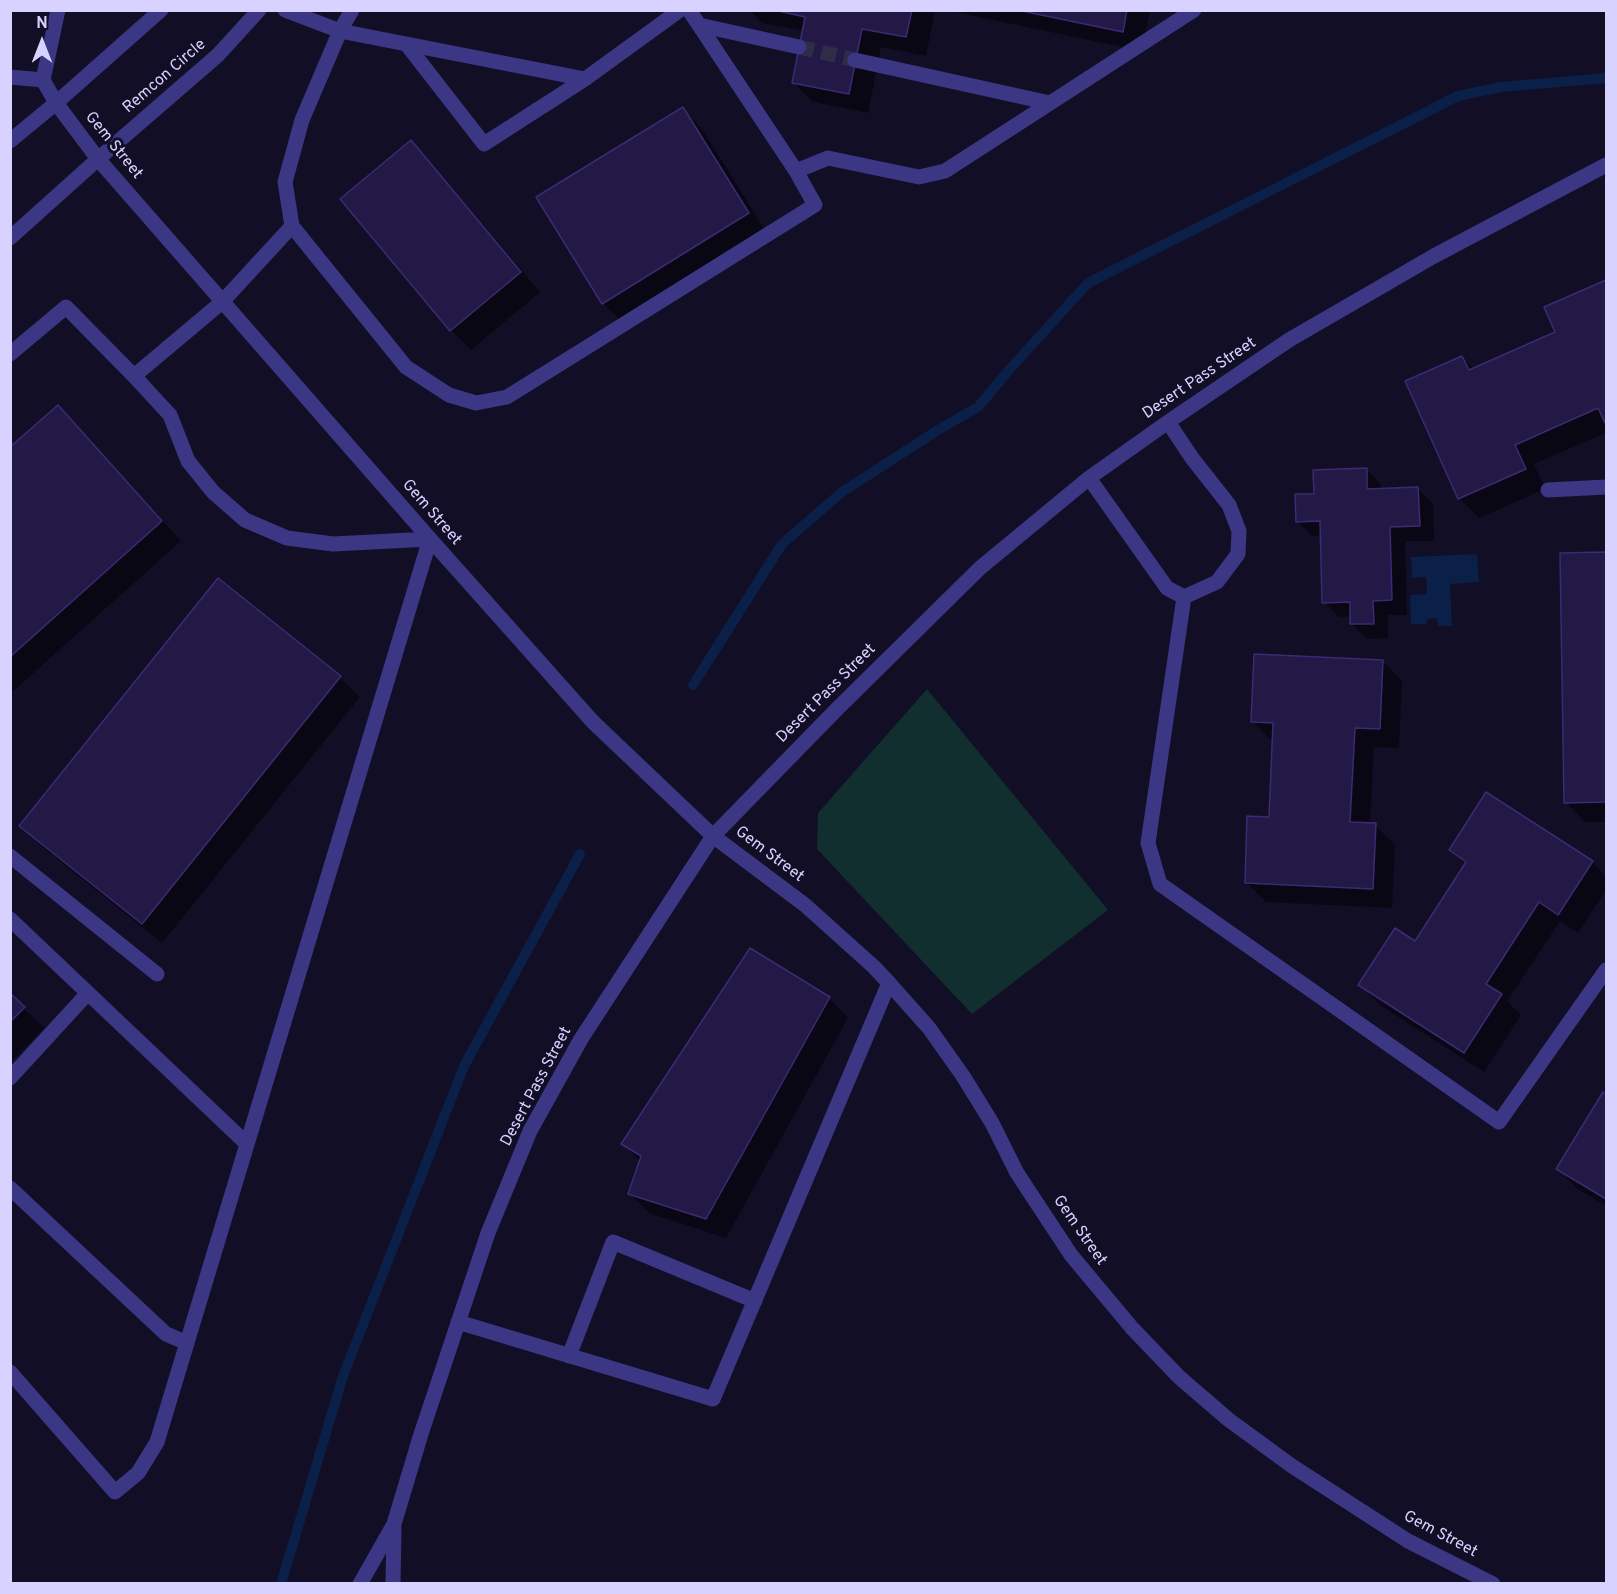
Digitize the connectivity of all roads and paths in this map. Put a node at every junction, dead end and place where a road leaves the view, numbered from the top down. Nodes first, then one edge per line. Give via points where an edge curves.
1 (58, 10) edge
2 (161, 10) edge
3 (259, 10) edge
4 (285, 10) edge
5 (352, 10) edge
6 (680, 10) edge
7 (689, 10) edge
8 (1194, 10) edge
9 (699, 25) junction
10 (340, 31) junction
11 (407, 45) junction
12 (799, 47) tunnel mouth
13 (855, 60) tunnel mouth
14 (10, 77) edge
15 (585, 79) junction
16 (43, 80) junction
17 (56, 103) junction
18 (1050, 103) junction
19 (10, 141) edge
20 (98, 159) junction
21 (1606, 165) edge
22 (796, 171) junction
23 (292, 226) junction
24 (10, 238) edge
25 (222, 302) junction
26 (10, 354) edge
27 (134, 376) junction
28 (1168, 422) junction
29 (1089, 478) junction
30 (1606, 487) edge
31 (1548, 490) dead end
32 (430, 539) junction
33 (1184, 597) junction
34 (713, 836) junction
35 (10, 856) edge
36 (10, 919) edge
37 (157, 974) dead end
38 (1604, 980) edge
39 (889, 984) junction
40 (88, 993) junction
41 (10, 1078) edge
42 (247, 1144) junction
43 (10, 1188) edge
44 (754, 1301) junction
45 (458, 1322) junction
46 (187, 1343) junction
47 (569, 1356) junction
48 (10, 1372) edge
49 (394, 1524) junction
50 (360, 1584) edge
51 (393, 1584) edge
52 (1493, 1584) edge

1 - 16 street
2 - 17 street
3 - 20 street, Remcon Circle via 218,55
4 - 10 street
5 - 10 street
6 - 15 street
7 - 9 street
8 - 18 street
9 - 12 street
9 - 22 street
10 - 11 street
10 - 23 street via 302,120 285,182
11 - 15 street
11 - 15 street via 484,144
13 - 18 street
14 - 16 street
16 - 17 street, Gem Street
17 - 19 street
17 - 20 street, Gem Street
18 - 22 street via 945,171 919,177 828,158
20 - 24 street, Remcon Circle
20 - 25 street, Gem Street
21 - 28 street, Desert Pass Street via 1434,256 1289,340
22 - 23 street via 815,205 507,397 476,403 449,394 406,367
23 - 25 street
25 - 27 street
25 - 32 street, Gem Street
26 - 27 street via 66,307
27 - 32 street via 170,415 188,461 213,492 245,520 287,538 333,544
28 - 29 street, Desert Pass Street
28 - 33 street via 1229,505 1239,531 1238,554 1217,582
29 - 33 street via 1167,588
29 - 34 street, Desert Pass Street via 980,568
30 - 31 street
32 - 34 street, Gem Street via 593,722
32 - 42 street
33 - 38 street via 1148,843 1161,884 1500,1122
34 - 39 street, Gem Street via 805,904
34 - 45 street, Desert Pass Street via 581,1039 530,1131 488,1233
35 - 37 street
36 - 40 street
39 - 44 street
39 - 52 street, Gem Street via 929,1028 963,1076 1017,1173 1071,1256 1131,1328 1179,1377 1292,1466 1408,1541
40 - 41 street
40 - 42 street
42 - 46 street
43 - 46 street via 166,1334
44 - 47 street via 713,1399
44 - 47 street via 613,1242
45 - 47 street
45 - 49 street, Desert Pass Street
46 - 48 street via 157,1442 138,1473 115,1492
49 - 50 street, Desert Pass Street
49 - 51 street, Desert Pass Street

